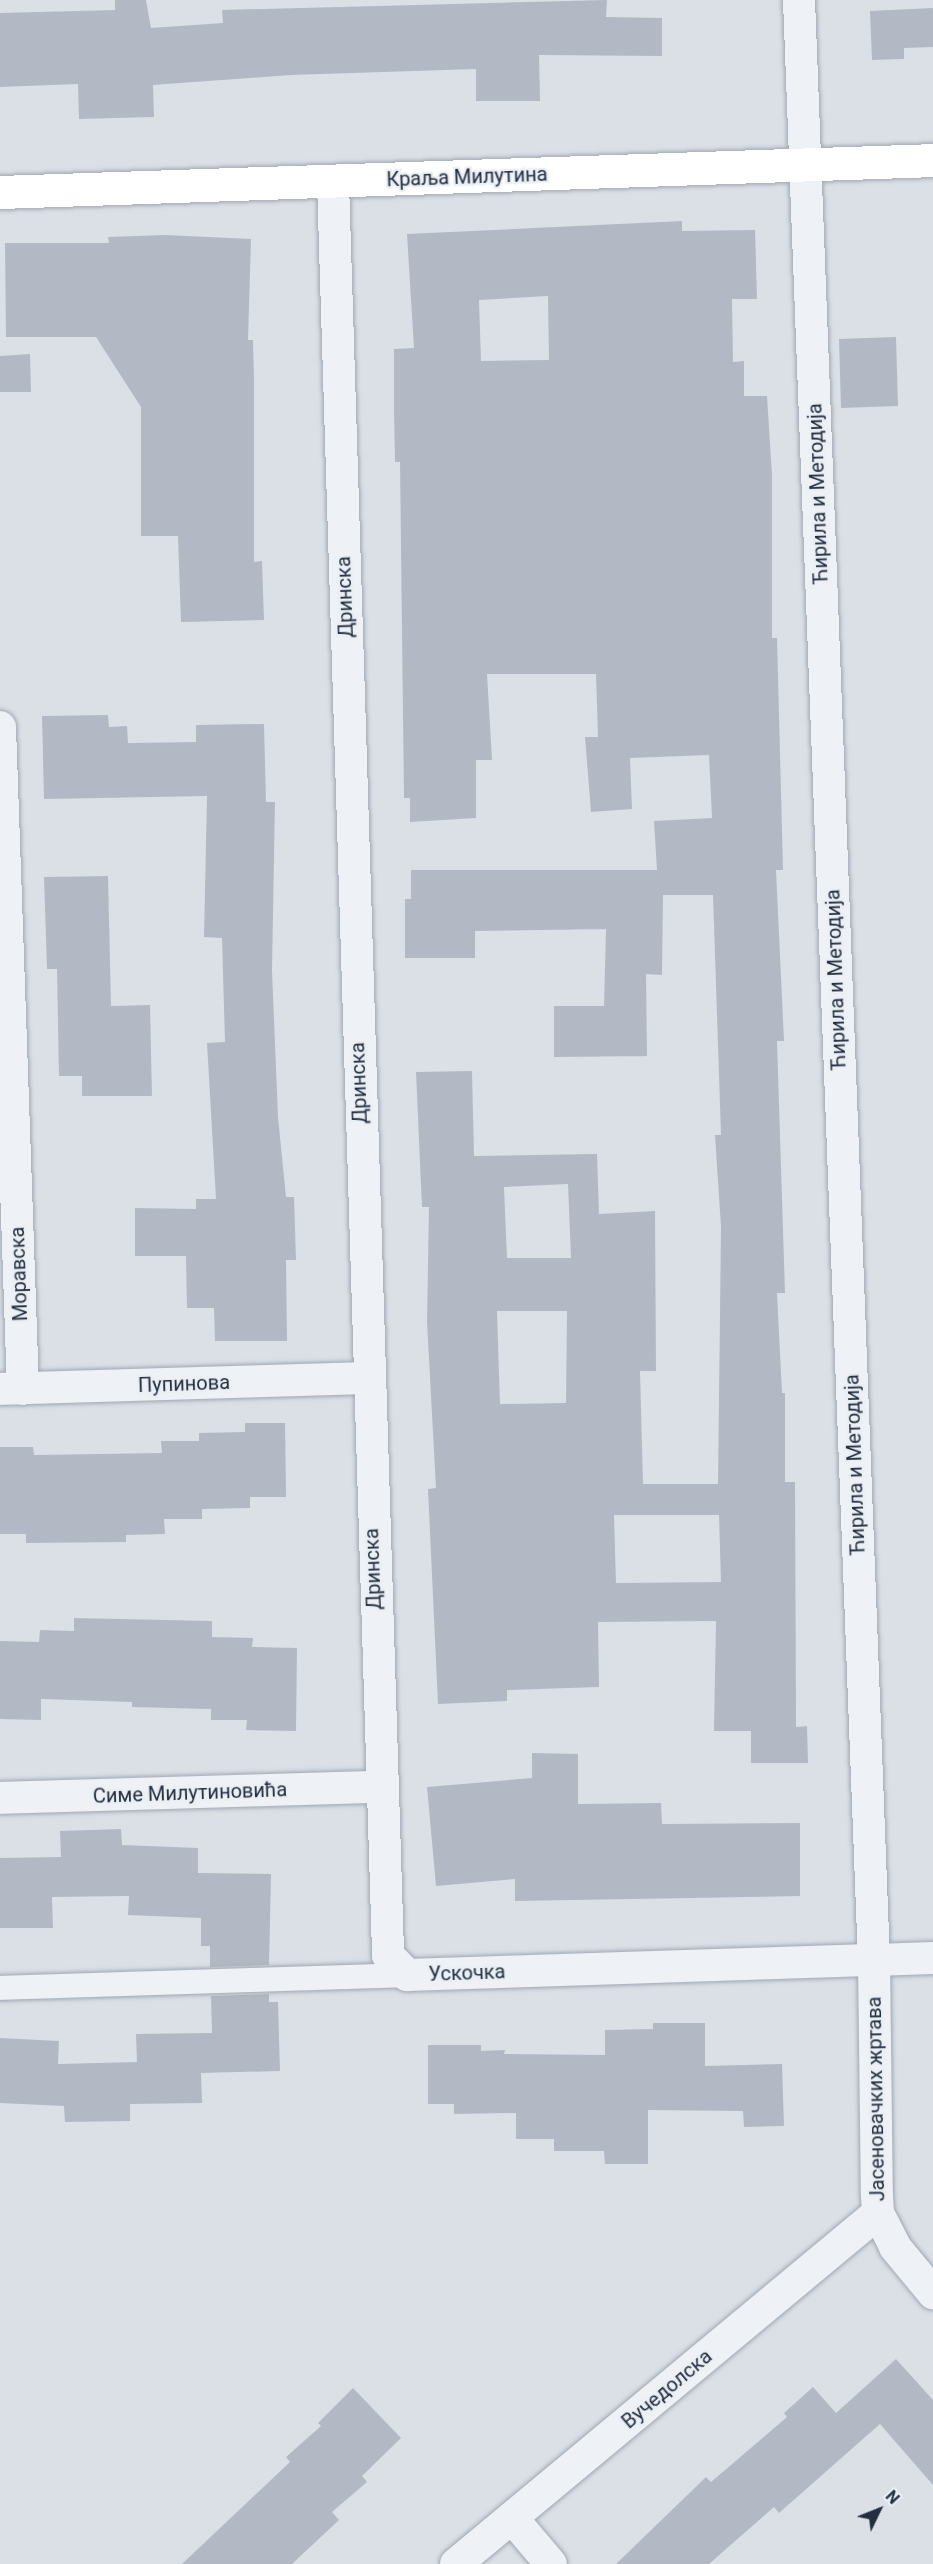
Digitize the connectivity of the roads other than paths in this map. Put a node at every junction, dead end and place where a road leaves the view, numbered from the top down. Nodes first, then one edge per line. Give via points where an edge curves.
1 (799, 0) edge
2 (933, 160) edge
3 (806, 164) junction
4 (333, 182) junction
5 (0, 192) edge
6 (0, 727) edge
7 (368, 1378) junction
8 (11, 1389) edge
9 (380, 1787) junction
10 (0, 1798) edge
11 (933, 1958) edge
12 (874, 1960) junction
13 (407, 1976) junction
14 (0, 1988) edge
15 (878, 2213) junction
16 (933, 2293) edge
17 (512, 2518) junction
18 (456, 2564) edge
19 (551, 2564) edge

1 - 3 street, Ћирила и Методија
2 - 3 main road, Краља Милутина
3 - 4 main road, Краља Милутина
3 - 12 street, Ћирила и Методија
4 - 5 main road, Краља Милутина
4 - 7 street, Дринска
6 - 8 street, Моравска
7 - 8 street, Пупинова
7 - 9 street, Дринска
9 - 10 street, Симе Милутиновића
9 - 13 street, Дринска via 384,1942 395,1966
11 - 12 street, Ускочка
12 - 13 street, Ускочка
12 - 15 street, Јасеновачких жртава
13 - 14 street, Ускочка
15 - 16 street, Јасеновачких жртава via 895,2247
15 - 17 street, Вучедолска
17 - 18 street, Вучедолска
17 - 19 street

